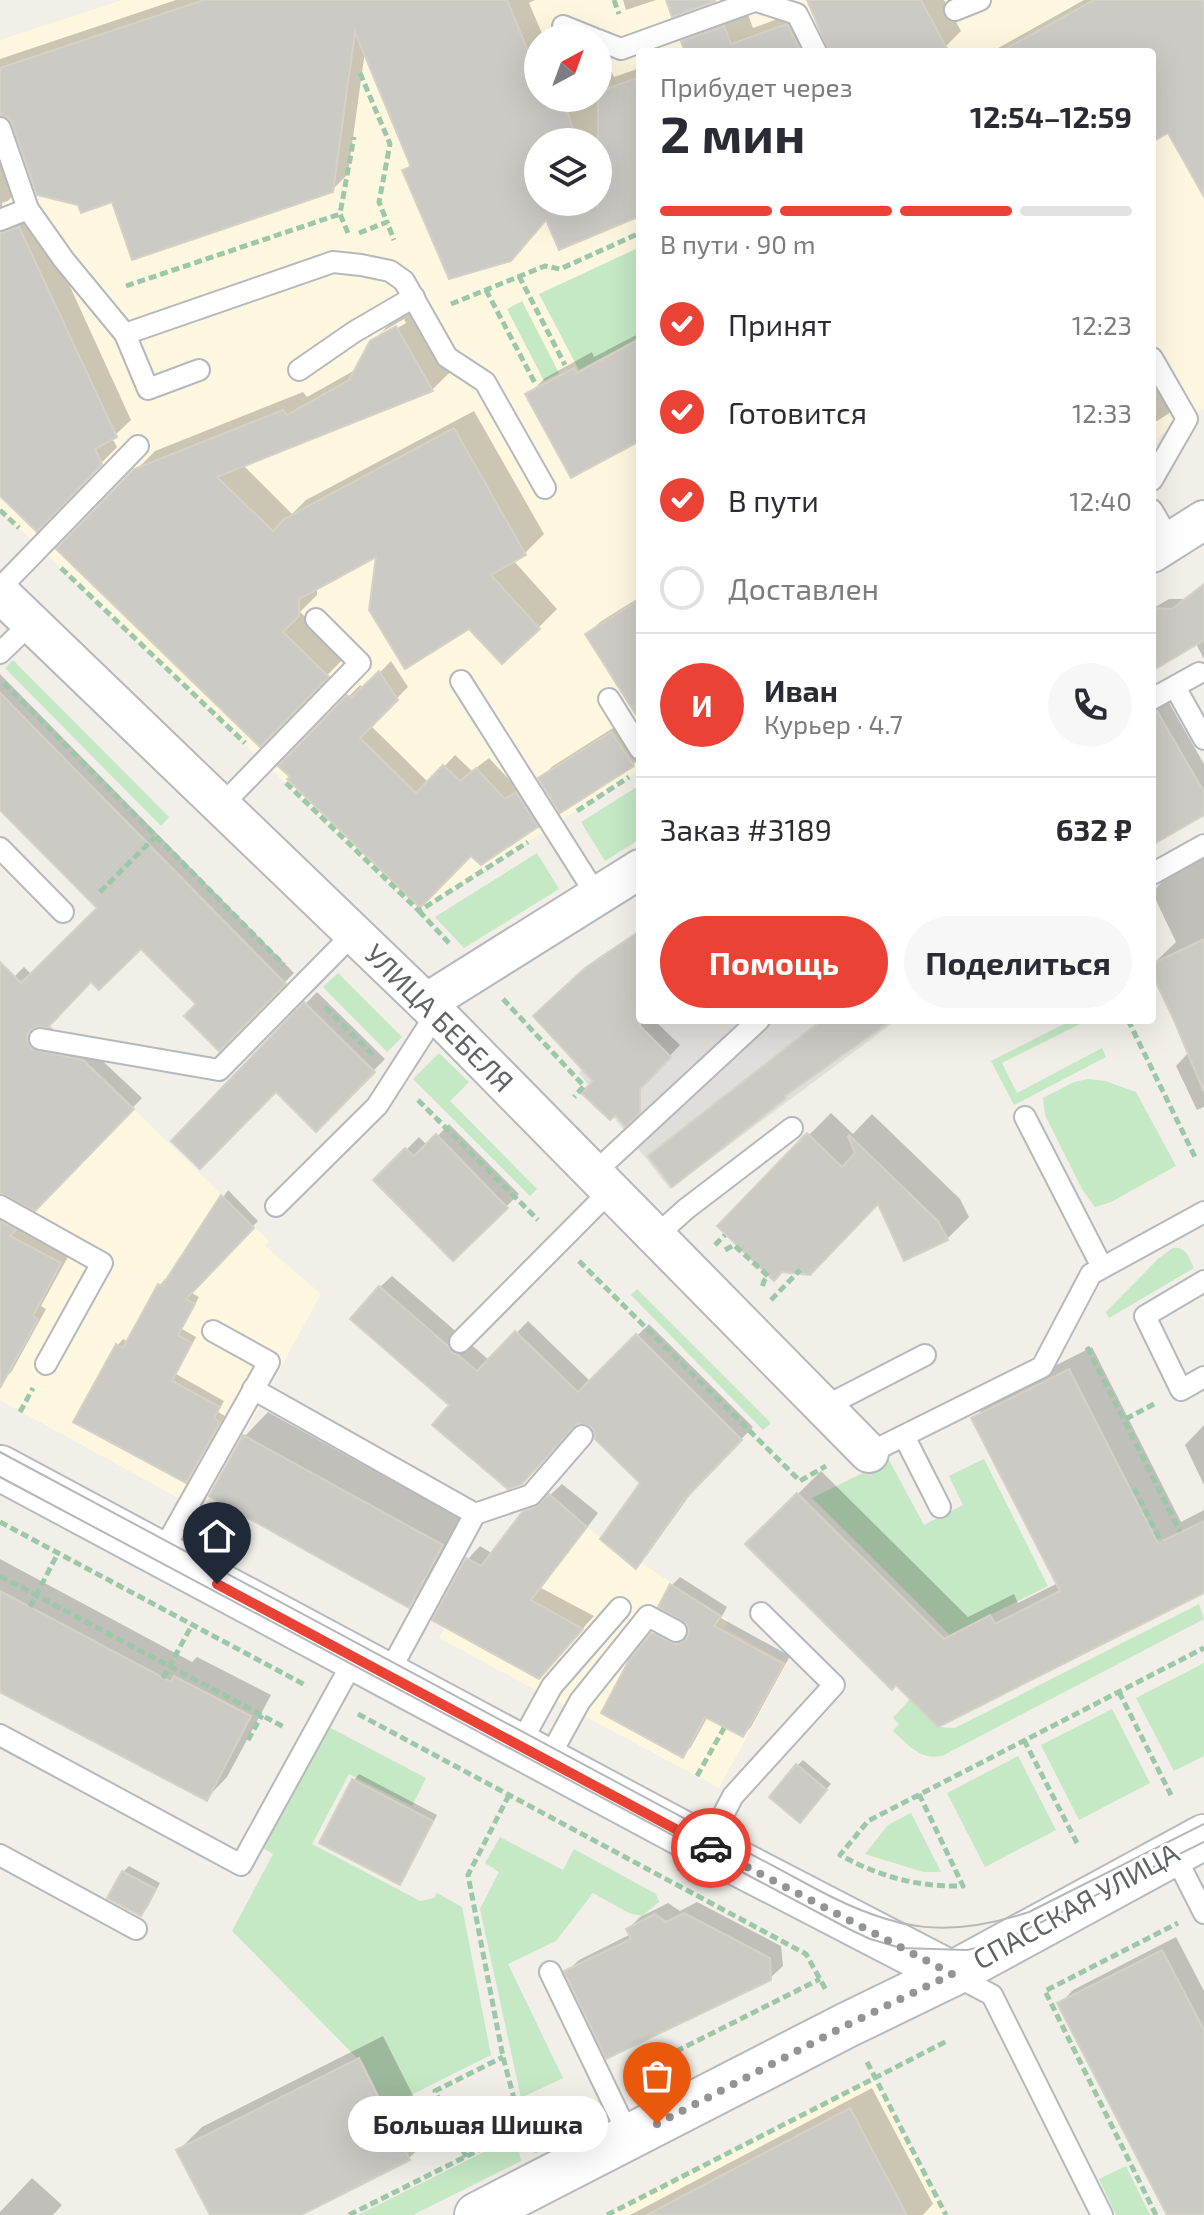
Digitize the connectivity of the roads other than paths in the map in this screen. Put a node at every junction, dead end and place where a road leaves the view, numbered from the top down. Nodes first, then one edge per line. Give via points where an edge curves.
1 (980, 0) edge
2 (757, 1) edge
3 (955, 10) dead end
4 (612, 45) edge
5 (814, 48) edge
6 (0, 128) edge
7 (28, 209) junction
8 (0, 220) edge
9 (414, 297) junction
10 (125, 334) junction
11 (1156, 365) edge
12 (199, 370) dead end
13 (299, 370) dead end
14 (138, 446) dead end
15 (1156, 473) edge
16 (545, 488) dead end
17 (1204, 520) edge
18 (1158, 535) edge
19 (0, 590) edge
20 (316, 619) dead end
21 (31, 623) junction
22 (0, 653) edge
23 (1199, 673) dead end
24 (461, 681) dead end
25 (1175, 687) junction
26 (1156, 697) edge
27 (609, 699) dead end
28 (1204, 739) edge
29 (636, 743) edge
30 (221, 806) junction
31 (1204, 845) edge
32 (0, 848) edge
33 (636, 872) edge
34 (1156, 872) edge
35 (597, 896) junction
36 (63, 912) dead end
37 (353, 934) junction
38 (431, 1008) junction
39 (755, 1024) edge
40 (40, 1039) dead end
41 (1025, 1117) dead end
42 (792, 1128) dead end
43 (602, 1182) junction
44 (0, 1206) edge
45 (276, 1206) dead end
46 (1204, 1212) edge
47 (656, 1236) junction
48 (1102, 1267) junction
49 (1204, 1281) edge
50 (213, 1331) dead end
51 (460, 1342) dead end
52 (925, 1355) dead end
53 (46, 1364) dead end
54 (1204, 1377) edge
55 (253, 1389) junction
56 (824, 1407) junction
57 (582, 1436) dead end
58 (904, 1436) junction
59 (866, 1449) joint
60 (0, 1468) edge
61 (940, 1507) dead end
62 (475, 1514) junction
63 (161, 1554) junction
64 (620, 1608) dead end
65 (761, 1613) dead end
66 (676, 1631) dead end
67 (371, 1667) junction
68 (0, 1735) edge
69 (533, 1754) junction
70 (1189, 1844) edge
71 (707, 1846) junction
72 (0, 1855) edge
73 (1203, 1912) edge
74 (136, 1929) dead end
75 (550, 1972) dead end
76 (952, 1974) junction
77 (630, 2138) junction
78 (477, 2215) edge
79 (1102, 2215) edge

1 - 3 lane
2 - 4 lane via 621,49
2 - 5 lane via 797,14
6 - 7 lane
7 - 8 lane
7 - 10 lane
9 - 10 lane via 390,271 333,262
9 - 13 lane
9 - 16 lane via 447,357 485,382
10 - 12 lane via 148,389
11 - 15 lane via 1187,419
14 - 19 lane
17 - 18 street
19 - 21 street, УЛИЦА БЕБЕЛЯ
20 - 30 lane via 360,663
21 - 22 lane
21 - 30 street, УЛИЦА БЕБЕЛЯ
23 - 25 lane
24 - 35 lane
25 - 26 lane
25 - 28 lane
27 - 29 lane
30 - 37 street, УЛИЦА БЕБЕЛЯ
31 - 34 lane
32 - 36 lane
33 - 35 street
35 - 38 street via 476,971
37 - 38 street, УЛИЦА БЕБЕЛЯ
37 - 40 lane via 219,1070
38 - 43 street, УЛИЦА БЕБЕЛЯ
38 - 45 lane via 377,1106
39 - 43 lane
41 - 48 lane
42 - 47 lane
43 - 47 street, УЛИЦА БЕБЕЛЯ
43 - 51 lane via 560,1242
44 - 53 lane via 102,1263
46 - 48 lane
47 - 56 street, УЛИЦА БЕБЕЛЯ
48 - 58 lane via 1091,1274 1042,1367
49 - 54 lane via 1145,1316 1181,1390
50 - 55 lane via 269,1362
52 - 56 lane
55 - 62 lane
55 - 63 lane
56 - 59 street, УЛИЦА БЕБЕЛЯ
57 - 62 lane via 531,1495
58 - 59 lane
58 - 61 lane
60 - 63 street
62 - 67 lane
63 - 67 street
64 - 69 lane via 552,1686
65 - 71 lane via 834,1685 733,1796
66 - 69 lane via 648,1616
67 - 68 lane via 332,1700 241,1865
67 - 69 street
69 - 71 street
70 - 73 lane
70 - 76 street, СПАССКАЯ УЛИЦА
71 - 76 street
72 - 74 lane
75 - 77 lane
76 - 77 street, СПАССКАЯ УЛИЦА
76 - 79 lane via 992,1995
77 - 78 street, СПАССКАЯ УЛИЦА

